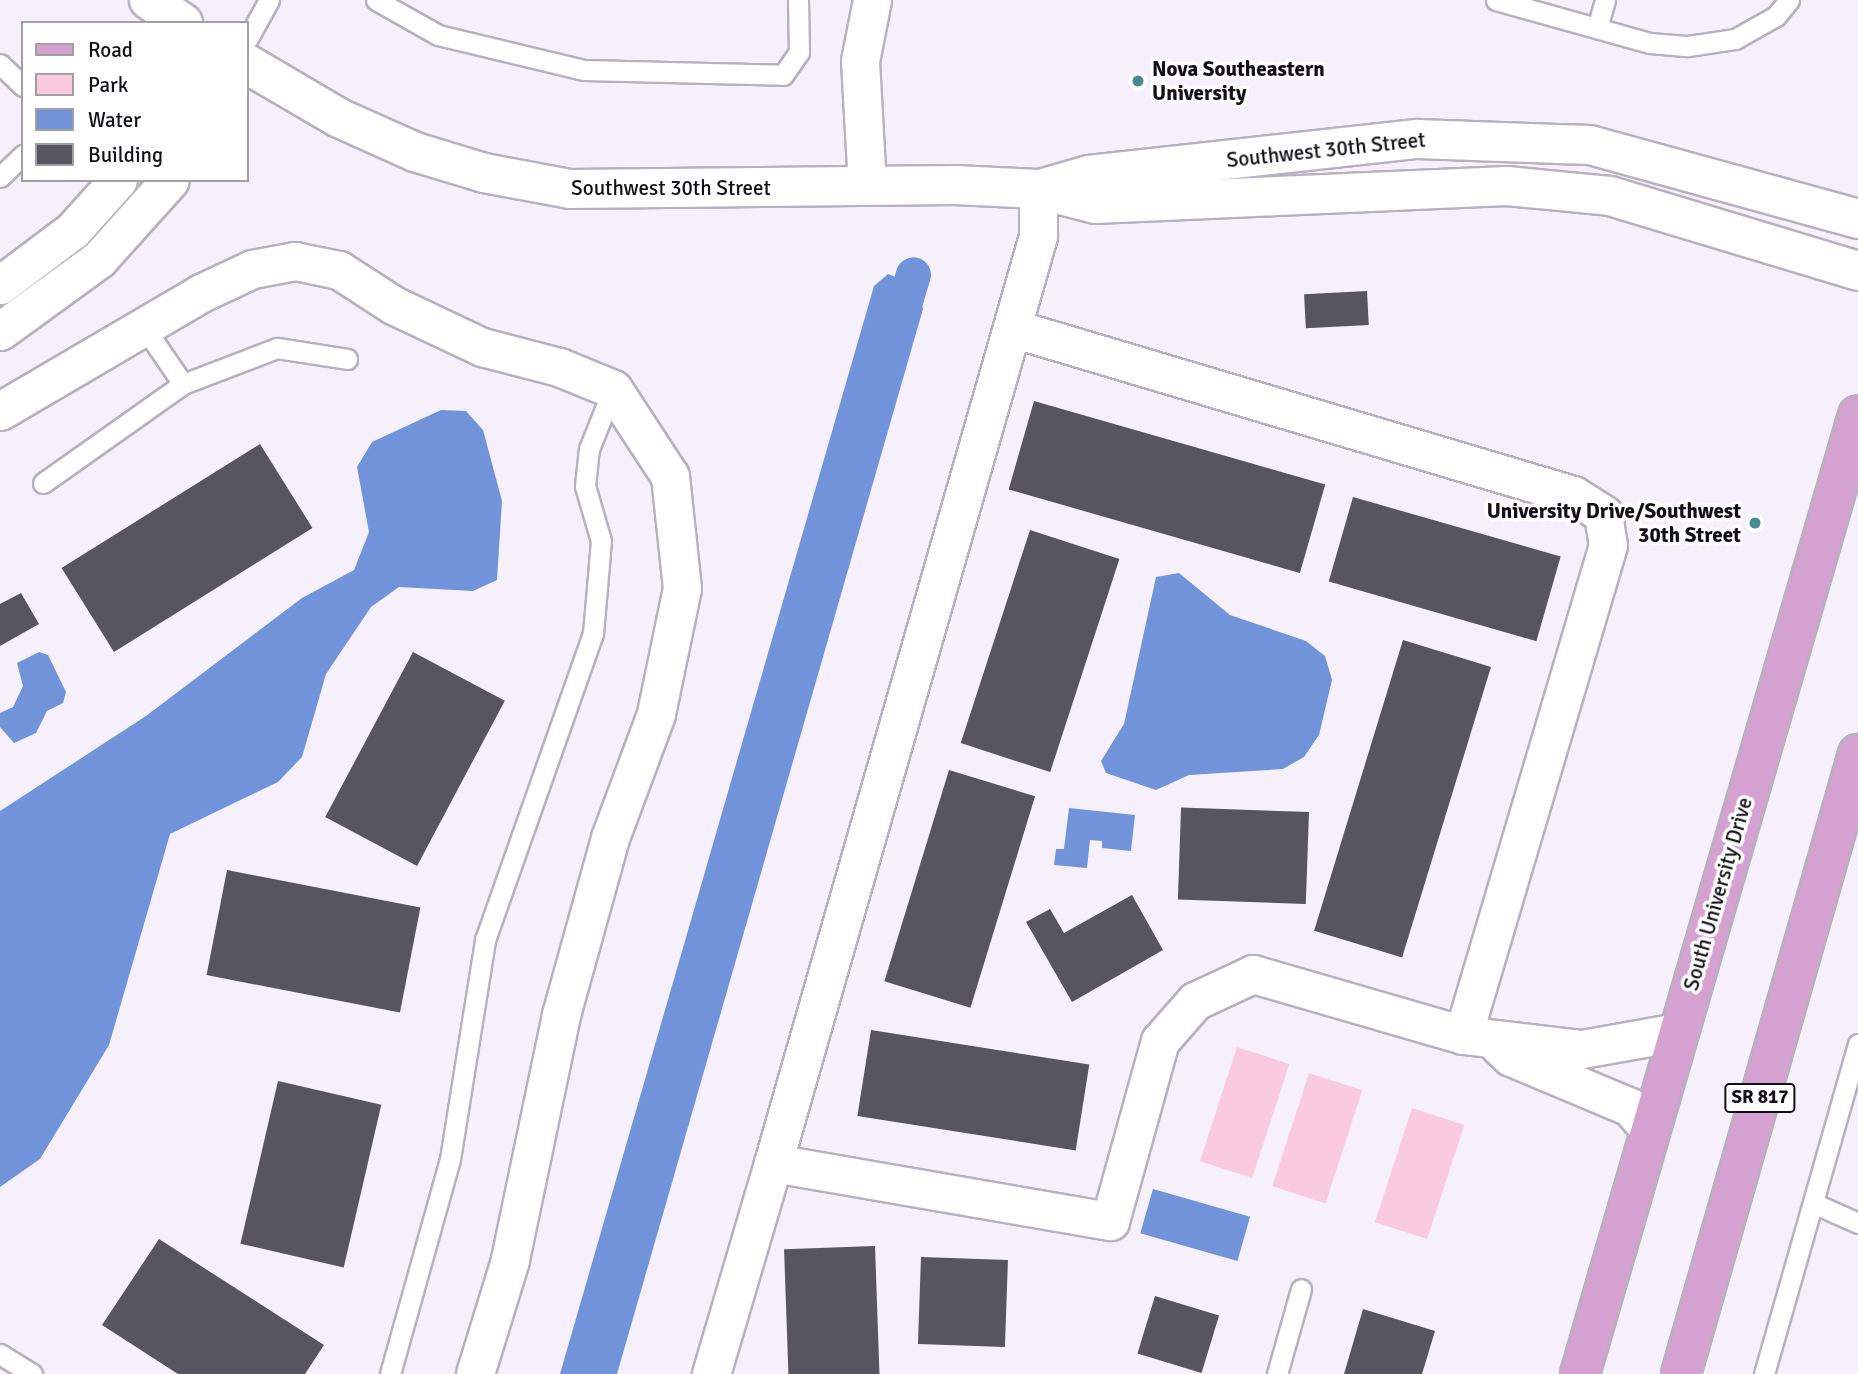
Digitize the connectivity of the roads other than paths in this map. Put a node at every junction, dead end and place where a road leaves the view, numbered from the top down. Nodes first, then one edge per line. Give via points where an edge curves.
1 (149, 0) edge
2 (269, 0) edge
3 (376, 0) edge
4 (798, 0) edge
5 (872, 0) edge
6 (1496, 0) edge
7 (1605, 0) edge
8 (1789, 0) edge
9 (180, 21) edge
10 (1597, 28) junction
11 (248, 38) edge
12 (0, 64) edge
13 (248, 65) edge
14 (21, 84) edge
15 (21, 157) edge
16 (0, 177) edge
17 (116, 182) edge
18 (168, 182) edge
19 (867, 187) junction
20 (1038, 189) junction
21 (1858, 219) edge
22 (1858, 271) edge
23 (0, 285) edge
24 (144, 327) junction
25 (1012, 328) junction
26 (0, 331) edge
27 (346, 359) dead end
28 (183, 384) junction
29 (613, 389) junction
30 (0, 411) edge
31 (1858, 415) edge
32 (43, 483) dead end
33 (1858, 754) edge
34 (1677, 1032) junction
35 (1477, 1036) junction
36 (1858, 1044) edge
37 (1648, 1128) junction
38 (773, 1163) junction
39 (1812, 1203) junction
40 (1858, 1223) edge
41 (1301, 1289) dead end
42 (0, 1354) edge
43 (32, 1374) edge
44 (390, 1374) edge
45 (475, 1374) edge
46 (711, 1374) edge
47 (1277, 1374) edge
48 (1580, 1374) edge
49 (1681, 1374) edge
50 (1764, 1374) edge

1 - 9 street
2 - 11 lane
3 - 4 lane via 438,35 584,70 783,75 799,52
5 - 19 street via 860,61
6 - 10 lane
7 - 10 lane
8 - 10 lane via 1758,28 1711,44 1650,43
12 - 14 lane
13 - 19 street, Southwest 30th Street via 377,135 449,164 514,180 625,192
15 - 16 lane
17 - 23 street via 73,230
18 - 26 street via 99,259
19 - 20 street, Southwest 30th Street
20 - 21 street, Southwest 30th Street via 1089,176 1417,139 1590,145
20 - 22 street, Southwest 30th Street via 1095,204 1507,186 1610,196
20 - 25 street via 1038,236
24 - 28 lane
24 - 29 street via 252,269 295,261 339,270 393,305 482,347 559,367
24 - 30 street
25 - 35 street via 1573,495 1603,514 1608,545
25 - 38 street
27 - 28 lane via 278,348
28 - 32 lane
29 - 44 lane via 589,449 585,486 601,541 593,634 485,940 450,1158
29 - 45 street via 670,476 682,588 656,713 610,838 561,1015 510,1260
31 - 34 main road, South University Drive
33 - 49 main road, SR 817
34 - 35 street via 1582,1049
34 - 37 main road, South University Drive
35 - 37 street via 1511,1057 1630,1107
35 - 38 street via 1282,979 1253,974 1234,979 1195,1001 1160,1041 1110,1221
36 - 39 lane
37 - 48 main road, South University Drive
38 - 46 street
39 - 40 lane
39 - 50 lane
41 - 47 lane
42 - 43 lane

